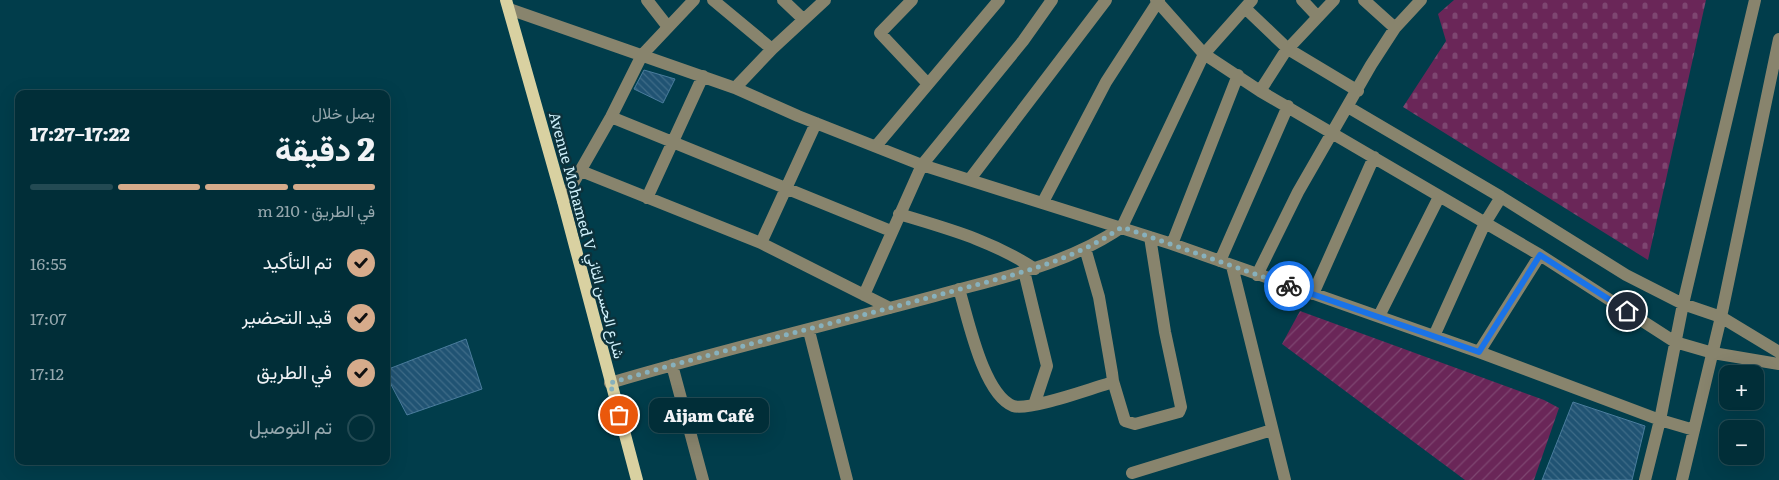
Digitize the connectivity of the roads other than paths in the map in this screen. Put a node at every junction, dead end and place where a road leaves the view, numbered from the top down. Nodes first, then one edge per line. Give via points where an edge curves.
1 (647, 0) edge
2 (694, 0) edge
3 (713, 0) edge
4 (783, 0) edge
5 (825, 0) edge
6 (912, 0) edge
7 (999, 0) edge
8 (1052, 0) edge
9 (1106, 0) edge
10 (1302, 0) edge
11 (1334, 0) edge
12 (1364, 0) edge
13 (1421, 0) edge
14 (1755, 0) edge
15 (1157, 1) edge
16 (508, 4) edge
17 (1249, 4) edge
18 (1318, 17) junction
19 (803, 18) junction
20 (668, 27) junction
21 (1395, 28) junction
22 (1779, 39) edge
23 (1288, 49) junction
24 (772, 50) junction
25 (642, 54) junction
26 (1204, 54) junction
27 (1238, 75) junction
28 (703, 76) junction
29 (928, 84) junction
30 (735, 88) junction
31 (1260, 91) junction
32 (1358, 91) junction
33 (1288, 106) junction
34 (1348, 107) junction
35 (610, 117) junction
36 (816, 123) junction
37 (1334, 132) junction
38 (672, 142) junction
39 (876, 146) junction
40 (1374, 157) junction
41 (922, 165) junction
42 (581, 171) junction
43 (970, 179) junction
44 (786, 189) junction
45 (1438, 197) junction
46 (1501, 197) junction
47 (647, 198) junction
48 (563, 201) junction
49 (1043, 202) junction
50 (899, 214) junction
51 (1486, 223) junction
52 (1122, 227) junction
53 (891, 231) junction
54 (1150, 237) junction
55 (761, 243) junction
56 (1172, 244) junction
57 (1085, 248) junction
58 (1540, 255) junction
59 (1226, 264) junction
60 (1030, 270) junction
61 (1257, 275) junction
62 (959, 289) junction
63 (1313, 294) junction
64 (864, 296) junction
65 (1683, 304) junction
66 (890, 308) junction
67 (1379, 316) junction
68 (1721, 317) junction
69 (809, 331) junction
70 (1434, 336) junction
71 (1675, 342) junction
72 (1479, 352) junction
73 (1779, 352) edge
74 (1712, 354) junction
75 (1779, 364) edge
76 (672, 365) junction
77 (1113, 382) junction
78 (610, 383) junction
79 (1034, 406) junction
80 (1660, 420) junction
81 (1272, 430) junction
82 (1694, 430) junction
83 (1132, 472) dead end
84 (637, 480) edge
85 (703, 480) edge
86 (847, 480) edge
87 (1285, 480) edge
88 (1645, 480) edge
89 (1682, 480) edge

1 - 20 street
2 - 20 street
3 - 24 street
4 - 19 street
5 - 19 street
6 - 29 street via 880,33
7 - 29 street
8 - 41 street via 1023,41
9 - 43 street
10 - 18 street
11 - 18 street
12 - 21 street
13 - 21 street
14 - 65 street
15 - 26 street
15 - 49 street via 1106,82
16 - 25 street
16 - 48 main road, Avenue Mohamed V شارع الحسن الثاني
17 - 23 street
17 - 26 street
18 - 23 street
19 - 24 street
20 - 25 street
21 - 32 street
22 - 68 street
23 - 31 street
23 - 32 street
24 - 30 street
25 - 28 street
25 - 35 street
26 - 27 street
26 - 52 street
27 - 31 street
27 - 56 street
28 - 30 street
28 - 38 street
29 - 39 street
30 - 36 street
31 - 33 street
32 - 34 street
33 - 37 street
33 - 59 street
34 - 37 street
34 - 46 street
35 - 38 street
35 - 42 street
36 - 39 street
36 - 44 street
37 - 40 street
37 - 61 street via 1298,192
38 - 44 street
38 - 47 street
39 - 41 street
40 - 45 street
40 - 63 street
41 - 43 street
41 - 50 street
42 - 47 street
42 - 48 street
43 - 49 street
44 - 53 street
44 - 55 street
45 - 51 street
45 - 67 street
46 - 51 street
46 - 65 street via 1626,275
47 - 55 street
48 - 78 main road, Avenue Mohamed V شارع الحسن الثاني
49 - 52 street
50 - 53 street
50 - 60 street via 972,236 1012,254
51 - 58 street
51 - 70 street
52 - 54 street
52 - 57 street
53 - 64 street
54 - 56 street
54 - 77 street via 1181,407 1179,412 1129,423
55 - 64 street
56 - 59 street
57 - 60 street
57 - 77 street via 1099,297
58 - 71 street
58 - 72 street
59 - 61 street
59 - 81 street
60 - 62 street
60 - 79 street via 1047,366
61 - 63 street
62 - 66 street
62 - 79 street via 982,363 997,394 1014,406
63 - 67 street
64 - 66 street
65 - 68 street
65 - 71 street
66 - 69 street
67 - 70 street
68 - 73 street
68 - 74 street
69 - 76 street
69 - 86 street
70 - 72 street
71 - 74 street
71 - 80 street
72 - 80 street
74 - 75 street
74 - 82 street
76 - 78 street
76 - 85 street
77 - 79 street
78 - 84 main road, Avenue Mohamed V شارع الحسن الثاني
80 - 82 street
80 - 88 street
81 - 83 street
81 - 87 street
82 - 89 street

